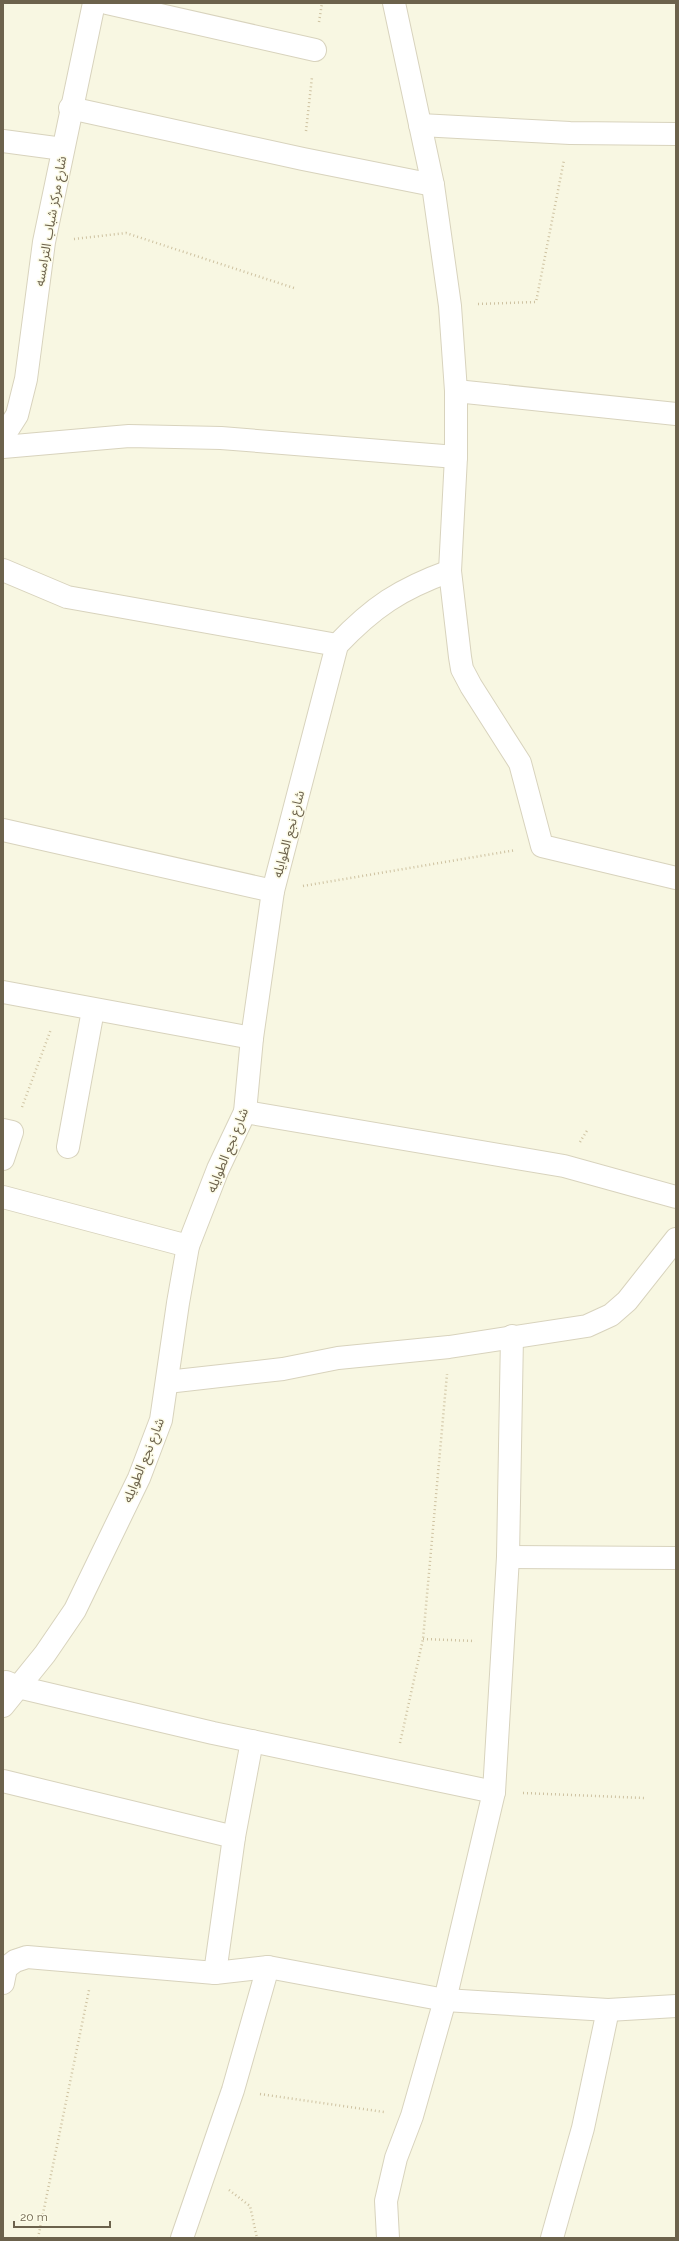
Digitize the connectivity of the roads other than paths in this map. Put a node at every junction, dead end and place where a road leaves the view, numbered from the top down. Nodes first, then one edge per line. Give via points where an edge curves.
1 (94, 3) edge
2 (107, 3) edge
3 (394, 3) edge
4 (315, 50) road end
5 (70, 108) junction
6 (420, 125) junction
7 (676, 134) edge
8 (3, 141) edge
9 (63, 149) junction
10 (433, 185) junction
11 (456, 391) junction
12 (676, 414) edge
13 (3, 437) edge
14 (3, 447) edge
15 (456, 457) junction
16 (3, 570) edge
17 (450, 571) junction
18 (336, 646) junction
19 (3, 830) edge
20 (676, 878) edge
21 (273, 891) junction
22 (3, 992) edge
23 (93, 1010) junction
24 (252, 1038) junction
25 (245, 1112) junction
26 (8, 1131) edge
27 (68, 1147) dead end
28 (3, 1159) edge
29 (676, 1197) edge
30 (3, 1198) edge
31 (676, 1239) edge
32 (188, 1246) junction
33 (512, 1336) junction
34 (167, 1382) junction
35 (508, 1557) junction
36 (676, 1558) edge
37 (10, 1684) edge
38 (3, 1706) edge
39 (252, 1741) junction
40 (3, 1781) edge
41 (494, 1792) junction
42 (234, 1837) junction
43 (268, 1967) junction
44 (216, 1973) junction
45 (3, 1983) edge
46 (445, 2000) junction
47 (676, 2006) edge
48 (608, 2010) junction
49 (182, 2238) edge
50 (388, 2238) edge
51 (552, 2238) edge

1 - 5 street, شارع مركز شباب الترامسه
2 - 4 street
3 - 6 street
5 - 9 street, شارع مركز شباب الترامسه
5 - 10 street
6 - 7 street via 570,133
6 - 10 street
8 - 9 street
9 - 13 street, شارع مركز شباب الترامسه via 44,242 26,379 17,415
10 - 11 street via 450,306
11 - 12 street
11 - 15 street
14 - 15 street via 129,436 214,438
15 - 17 street
16 - 18 street via 67,597
17 - 18 street, شارع نجع الطوايله via 418,582 387,599 360,620
17 - 20 street via 462,669 520,763 542,846
18 - 21 street, شارع نجع الطوايله
19 - 21 street
21 - 24 street, شارع نجع الطوايله
22 - 23 street
23 - 24 street
23 - 27 street
24 - 25 street, شارع نجع الطوايله
25 - 29 street via 564,1166
25 - 32 street, شارع نجع الطوايله via 218,1169
26 - 28 street
30 - 32 street
31 - 33 street via 627,1301 611,1315 587,1326
32 - 34 street, شارع نجع الطوايله
33 - 34 street via 449,1347 338,1358 283,1369
33 - 35 street
34 - 37 street, شارع نجع الطوايله via 161,1420 138,1478 75,1610 45,1654
35 - 36 street
35 - 41 street
37 - 38 street, شارع نجع الطوايله
37 - 39 street
39 - 41 street
39 - 42 street
40 - 42 street
41 - 46 street
42 - 44 street
43 - 44 street
43 - 46 street
43 - 49 street via 233,2090
44 - 45 street via 24,1958 6,1968
46 - 48 street
46 - 50 street via 412,2116 396,2158 386,2201
47 - 48 street
48 - 51 street via 583,2128

